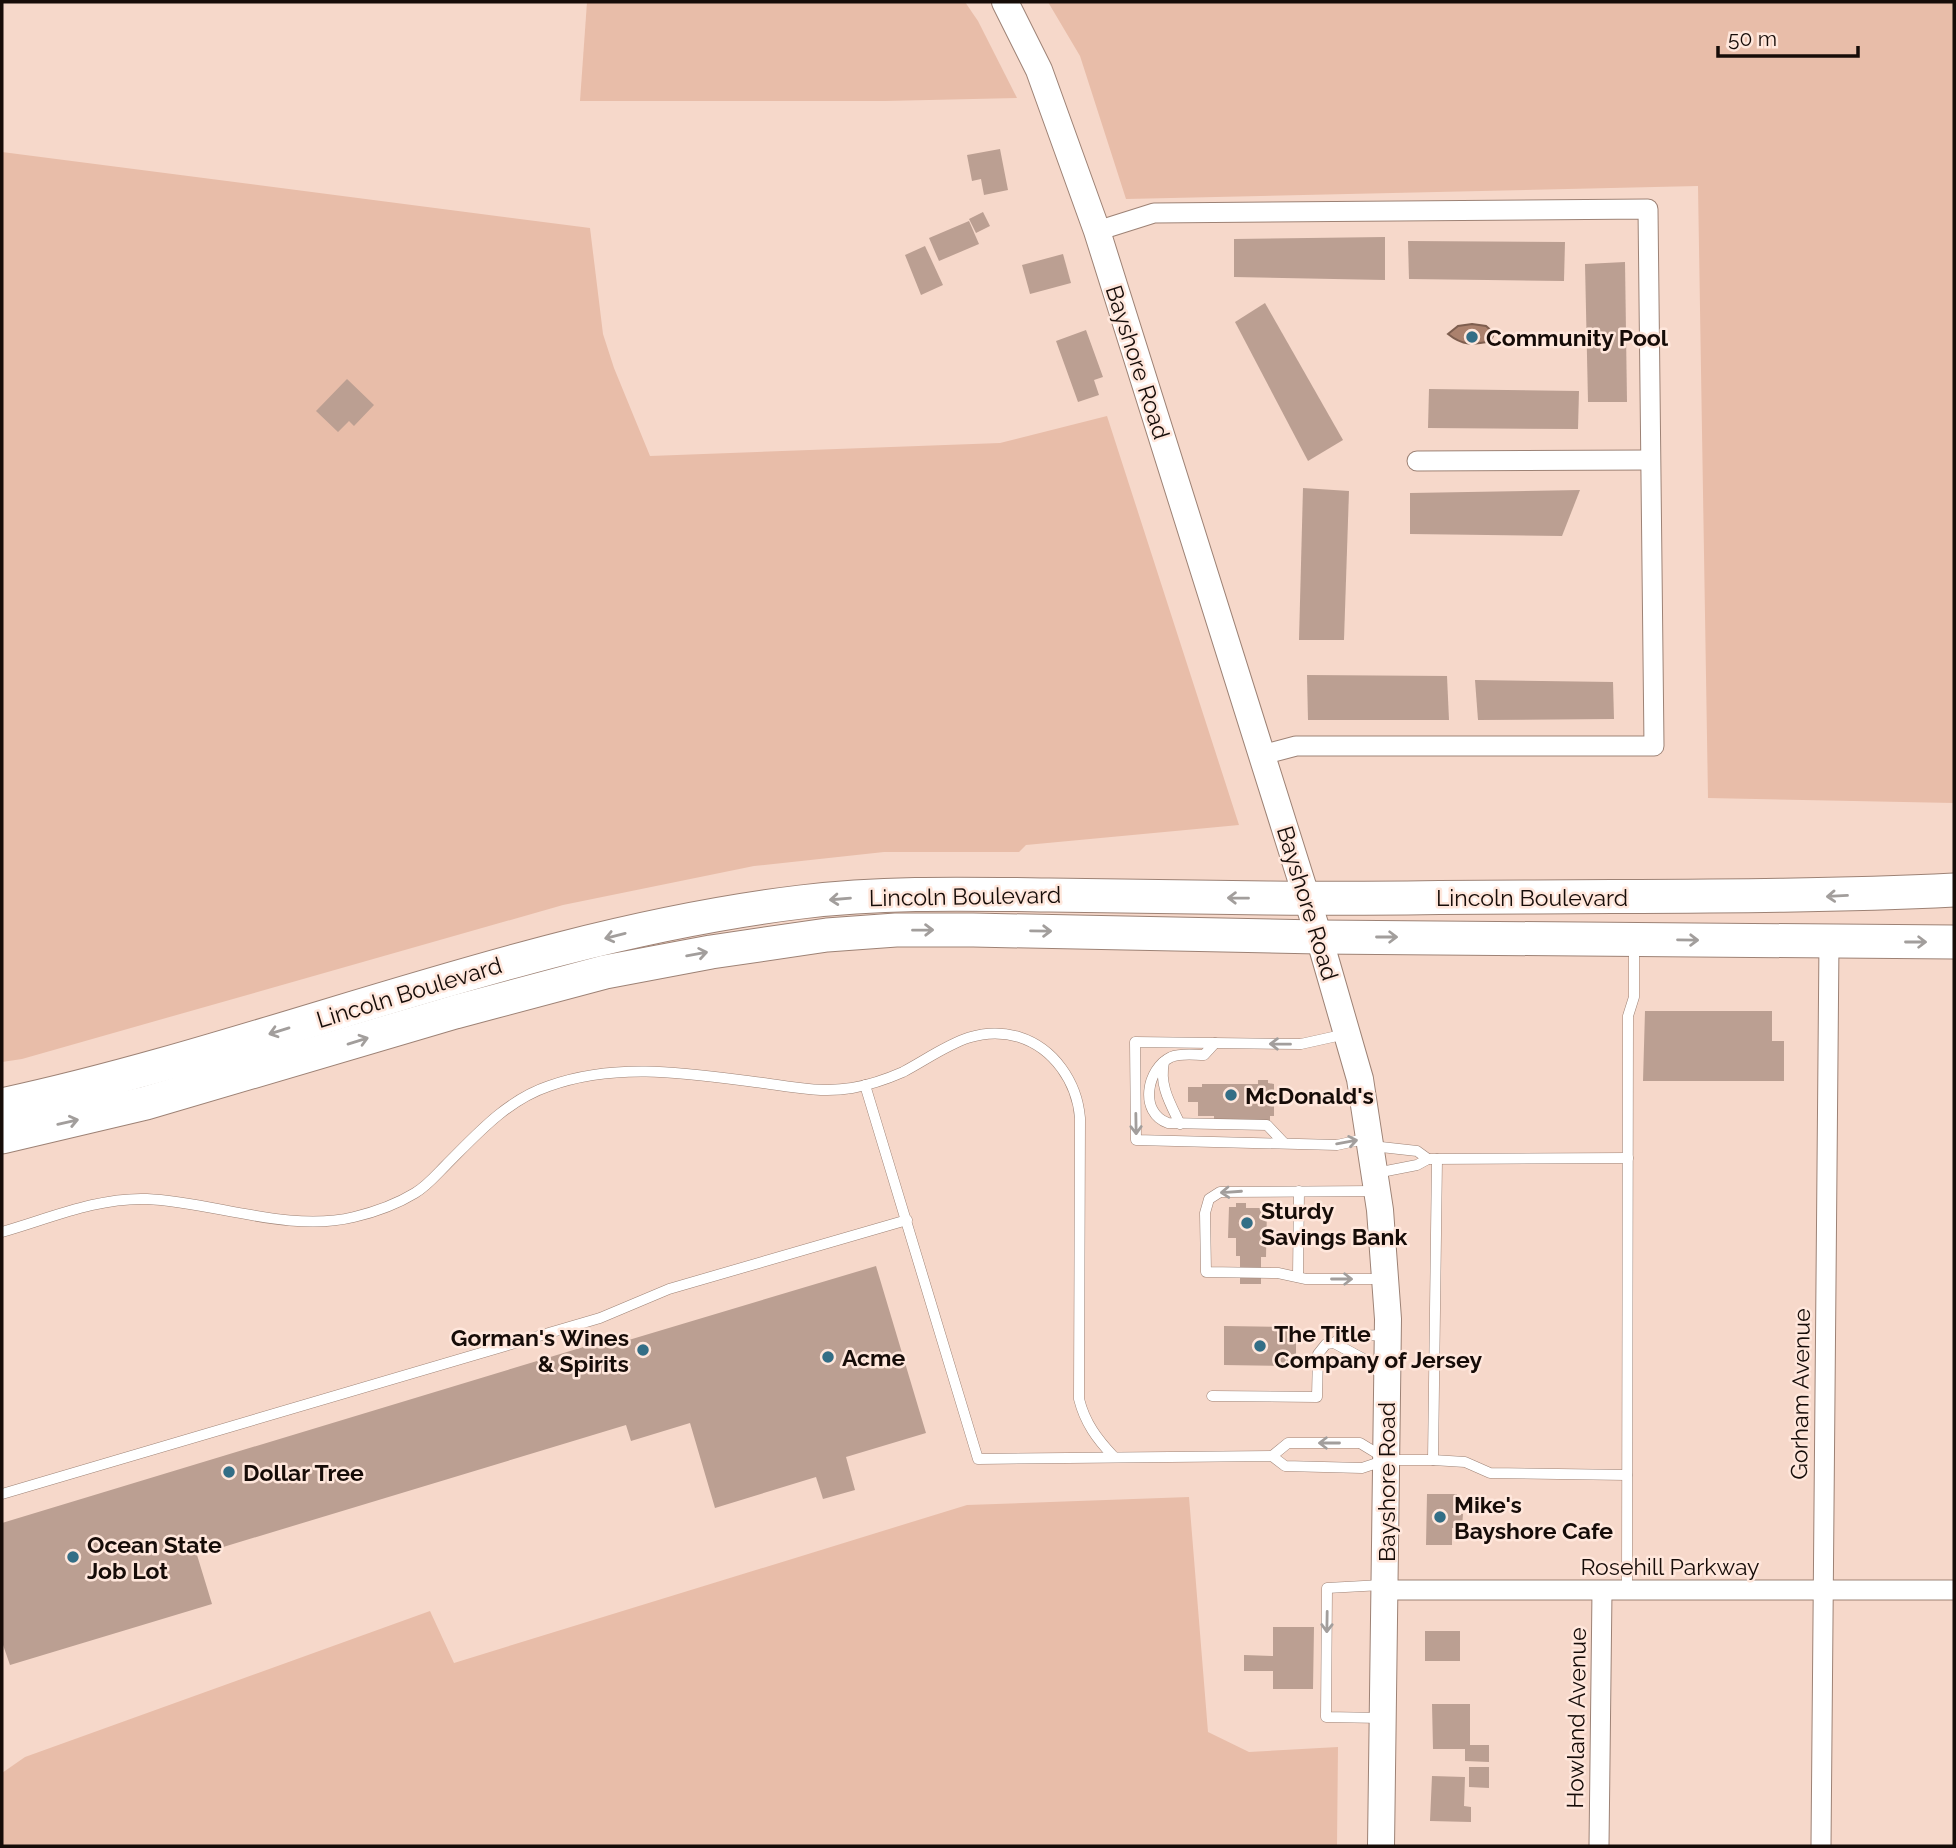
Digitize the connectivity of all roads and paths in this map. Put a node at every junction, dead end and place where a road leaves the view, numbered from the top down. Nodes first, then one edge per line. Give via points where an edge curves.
1 (1005, 2) edge
2 (1097, 231) junction
3 (1650, 460) junction
4 (1417, 461) dead end
5 (1262, 755) junction
6 (1954, 890) edge
7 (1307, 899) junction
8 (1319, 937) junction
9 (1634, 939) junction
10 (1829, 942) junction
11 (1954, 942) edge
12 (1347, 1034) junction
13 (1216, 1043) junction
14 (1165, 1061) junction
15 (865, 1085) junction
16 (2, 1105) edge
17 (1180, 1124) junction
18 (2, 1137) edge
19 (1370, 1142) junction
20 (1284, 1143) junction
21 (1628, 1158) junction
22 (1432, 1159) junction
23 (1376, 1182) junction
24 (1299, 1191) junction
25 (907, 1220) junction
26 (2, 1232) edge
27 (1298, 1278) junction
28 (1386, 1279) junction
29 (1388, 1335) junction
30 (1334, 1343) junction
31 (1387, 1380) junction
32 (1212, 1396) dead end
33 (1272, 1456) junction
34 (1114, 1457) junction
35 (1386, 1460) junction
36 (1433, 1460) junction
37 (1627, 1475) junction
38 (2, 1494) edge
39 (1386, 1588) junction
40 (1823, 1590) junction
41 (1954, 1590) edge
42 (1602, 1591) junction
43 (1627, 1591) junction
44 (1382, 1718) junction
45 (1381, 1846) edge
46 (1599, 1846) edge
47 (1821, 1846) edge

1 - 2 street, Bayshore Road via 1039,70
2 - 3 street via 1154,213 1648,209
2 - 5 street, Bayshore Road
3 - 4 street
3 - 5 street via 1654,746 1296,746
5 - 7 street, Bayshore Road
6 -> 7 highway, Lincoln Boulevard via 1827,896
7 - 8 street, Bayshore Road
7 -> 16 highway, Lincoln Boulevard via 944,893 753,908 640,929 503,964 171,1064
8 -> 9 highway, Lincoln Boulevard
8 - 12 street, Bayshore Road
18 -> 8 highway, Lincoln Boulevard via 146,1103 564,982 773,942 922,930
9 -> 10 highway, Lincoln Boulevard
9 - 21 lane via 1634,997 1628,1016
10 -> 11 highway, Lincoln Boulevard
10 - 40 street, Gorham Avenue
12 -> 13 lane via 1301,1044
12 - 19 street, Bayshore Road
13 - 14 lane via 1204,1055
13 -> 20 lane via 1135,1042 1136,1140
14 - 17 lane via 1164,1088
14 - 17 lane via 1152,1077 1150,1107 1161,1121
15 - 25 lane
15 - 26 lane via 810,1089 665,1071 586,1076 547,1086 518,1101 415,1193 354,1217 303,1220 132,1199
15 - 34 lane via 902,1072 958,1040 982,1034 1018,1037 1061,1066 1073,1088 1080,1118 1079,1399 1091,1429
17 - 20 lane via 1267,1125
20 -> 19 lane
19 - 22 lane via 1417,1151
19 - 23 street, Bayshore Road
21 - 22 lane
21 - 37 lane
22 - 23 lane
22 - 36 lane
23 - 24 lane
23 - 28 street, Bayshore Road
24 - 27 lane
24 -> 27 lane via 1220,1192 1209,1199 1205,1213 1206,1272 1278,1273
25 - 34 lane via 978,1459
25 - 38 lane via 660,1292 600,1318
27 -> 28 lane
28 - 29 street, Bayshore Road
29 - 30 lane via 1343,1336
29 - 31 street, Bayshore Road
30 - 31 lane via 1362,1358
30 - 32 lane via 1325,1344 1318,1354 1317,1396
31 - 35 street, Bayshore Road
33 - 34 lane
33 - 35 lane via 1285,1466 1362,1468
35 -> 33 lane via 1360,1443 1288,1443
35 - 36 lane
35 - 39 street, Bayshore Road
36 - 37 lane via 1465,1462 1490,1473
37 - 43 lane
39 - 42 street, Rosehill Parkway
39 - 44 street, Bayshore Road
39 -> 44 lane via 1327,1588 1326,1717
40 - 41 street, Rosehill Parkway
40 - 43 street, Rosehill Parkway
40 - 47 street, Gorham Avenue
42 - 43 street, Rosehill Parkway
42 - 46 street, Howland Avenue
44 - 45 street, Bayshore Road

